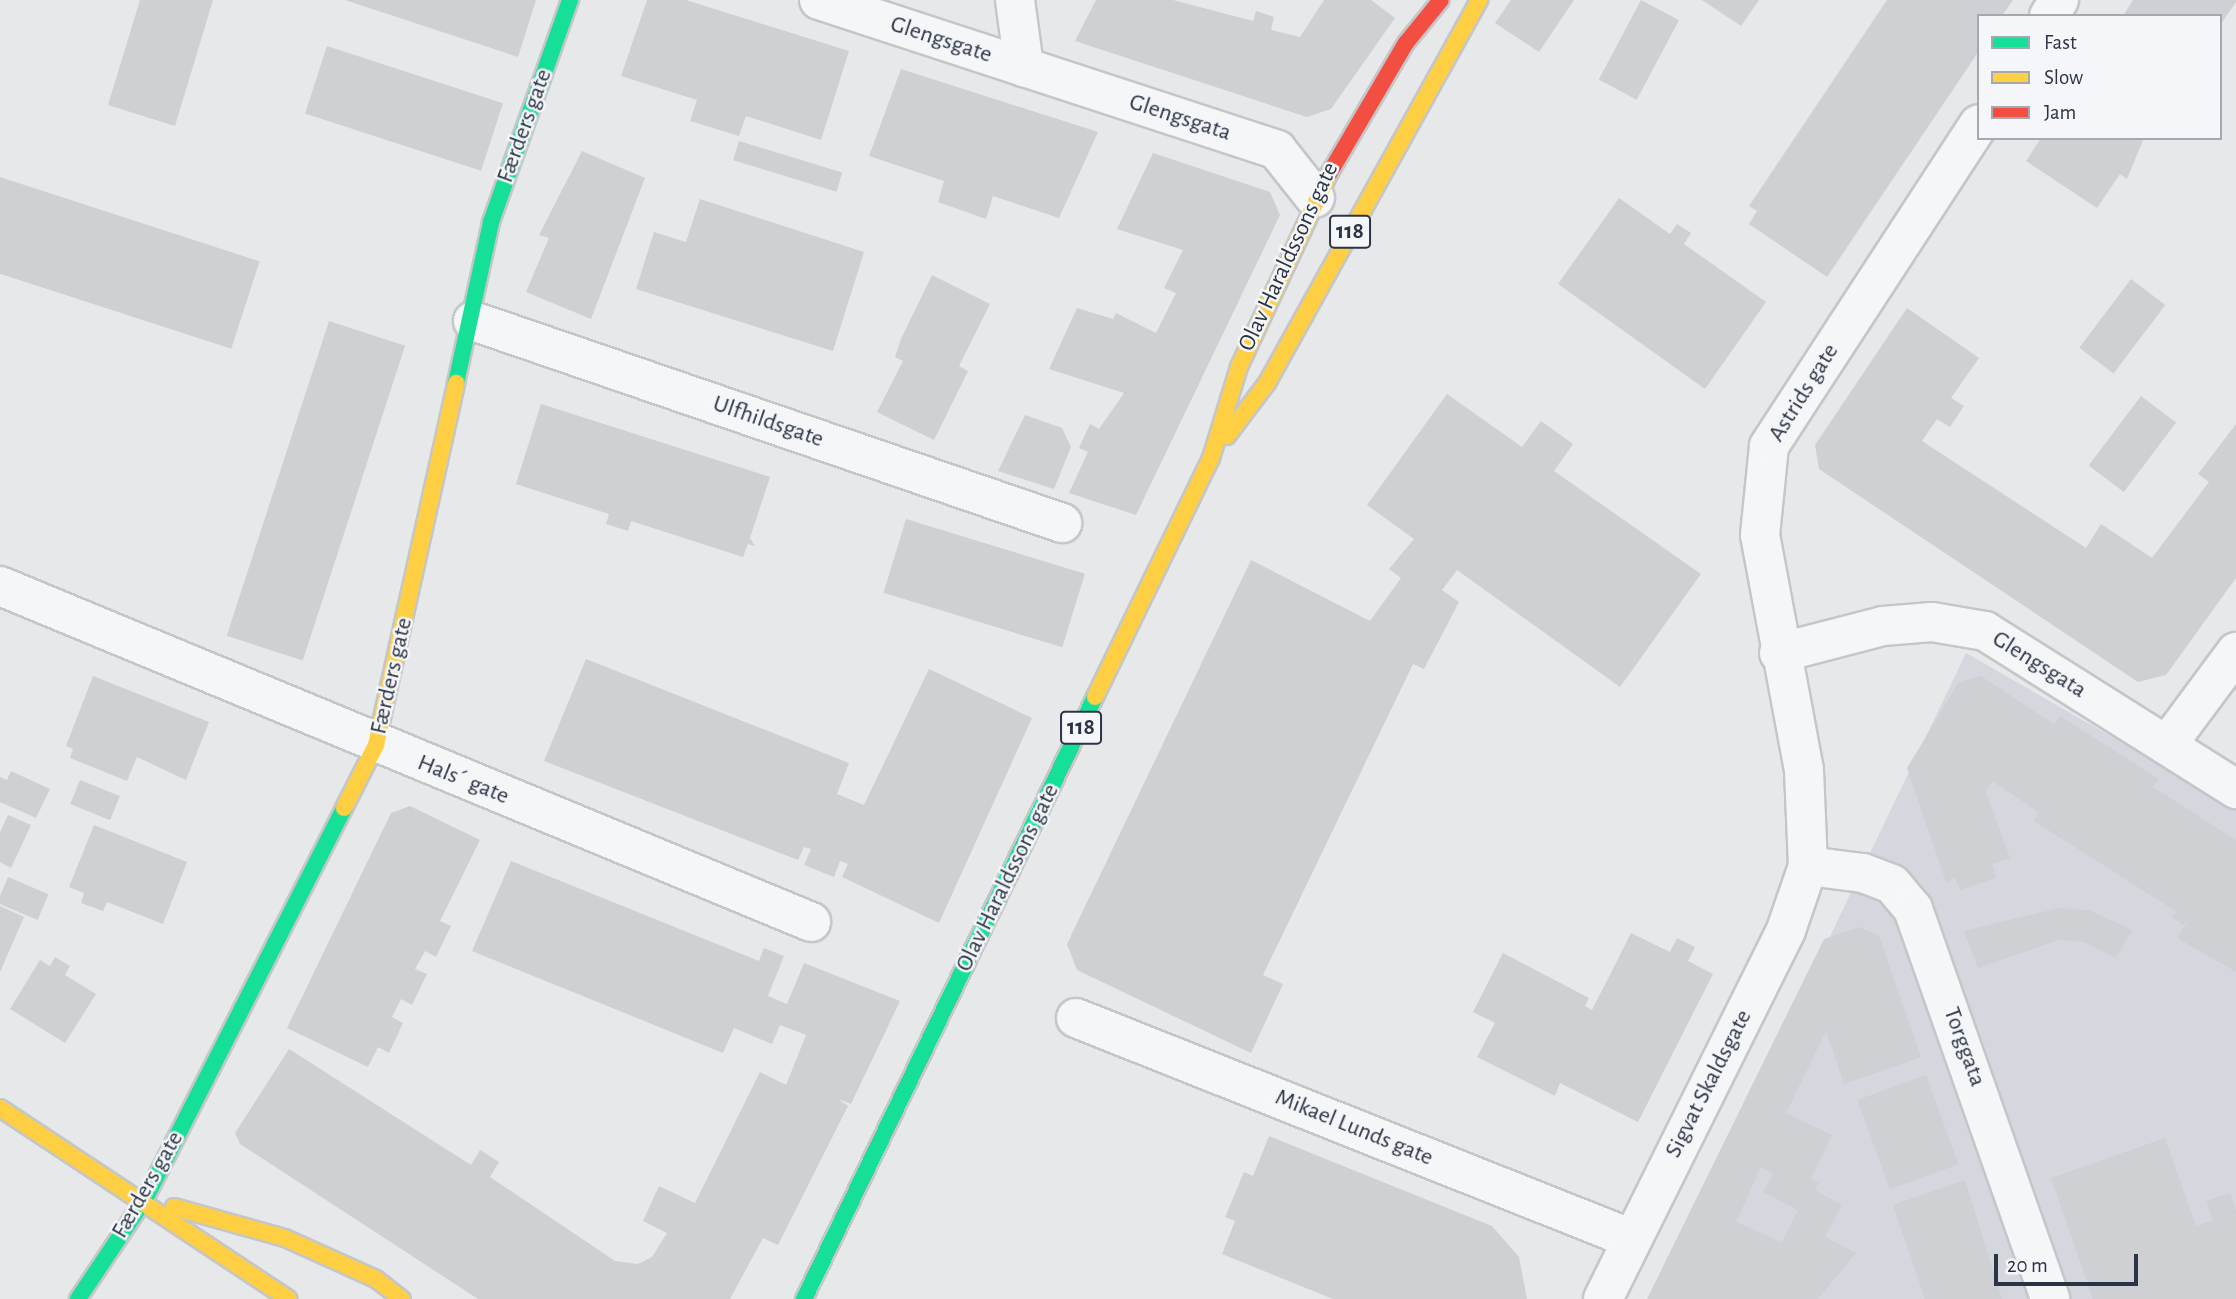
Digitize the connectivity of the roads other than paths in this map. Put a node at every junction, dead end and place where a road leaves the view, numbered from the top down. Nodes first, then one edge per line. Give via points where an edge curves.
1 (570, 0) edge
2 (819, 0) edge
3 (1015, 0) edge
4 (1441, 0) edge
5 (1479, 0) edge
6 (1024, 67) junction
7 (1977, 127) edge
8 (1315, 198) junction
9 (473, 321) junction
10 (1211, 458) junction
11 (1062, 523) dead end
12 (0, 586) edge
13 (2236, 652) edge
14 (1779, 653) junction
15 (376, 744) junction
16 (2167, 745) junction
17 (2236, 789) edge
18 (1808, 866) junction
19 (811, 922) dead end
20 (1076, 1018) dead end
21 (0, 1108) edge
22 (145, 1199) junction
23 (1632, 1238) junction
24 (78, 1299) edge
25 (289, 1299) edge
26 (402, 1299) edge
27 (804, 1299) edge
28 (1602, 1299) edge
29 (2050, 1299) edge

1 - 9 main road, Færders gate via 491,222
2 - 6 street, Glengsgate
3 - 6 street
4 - 8 main road, Olav Haraldssons gate / 118 via 1406,43
5 - 10 main road, Olav Haraldssons gate / 118 via 1267,383
6 - 8 street, Glengsgata via 1277,150 1291,160
7 - 14 street, Astrids gate via 1769,446 1760,535
8 - 10 main road, Olav Haraldssons gate / 118 via 1238,367
9 - 11 street, Ulfhildsgate
9 - 15 main road, Færders gate
10 - 27 main road, Olav Haraldssons gate / 118
12 - 15 street, Hals´ gate
13 - 16 street
14 - 16 street, Glengsgata via 1883,626 1932,622 1984,631
14 - 18 street, Astrids gate via 1804,770
15 - 19 street, Hals´ gate
15 - 22 main road, Færders gate
16 - 17 street, Glengsgata
18 - 23 street, Sigvat Skaldsgate via 1786,930
18 - 29 street, Torggata via 1892,884 1913,909
20 - 23 street, Mikael Lunds gate
21 - 22 main road
22 - 24 main road, Færders gate
22 - 25 main road
22 - 26 main road via 285,1238 376,1279
23 - 28 street, Sigvat Skaldsgate

